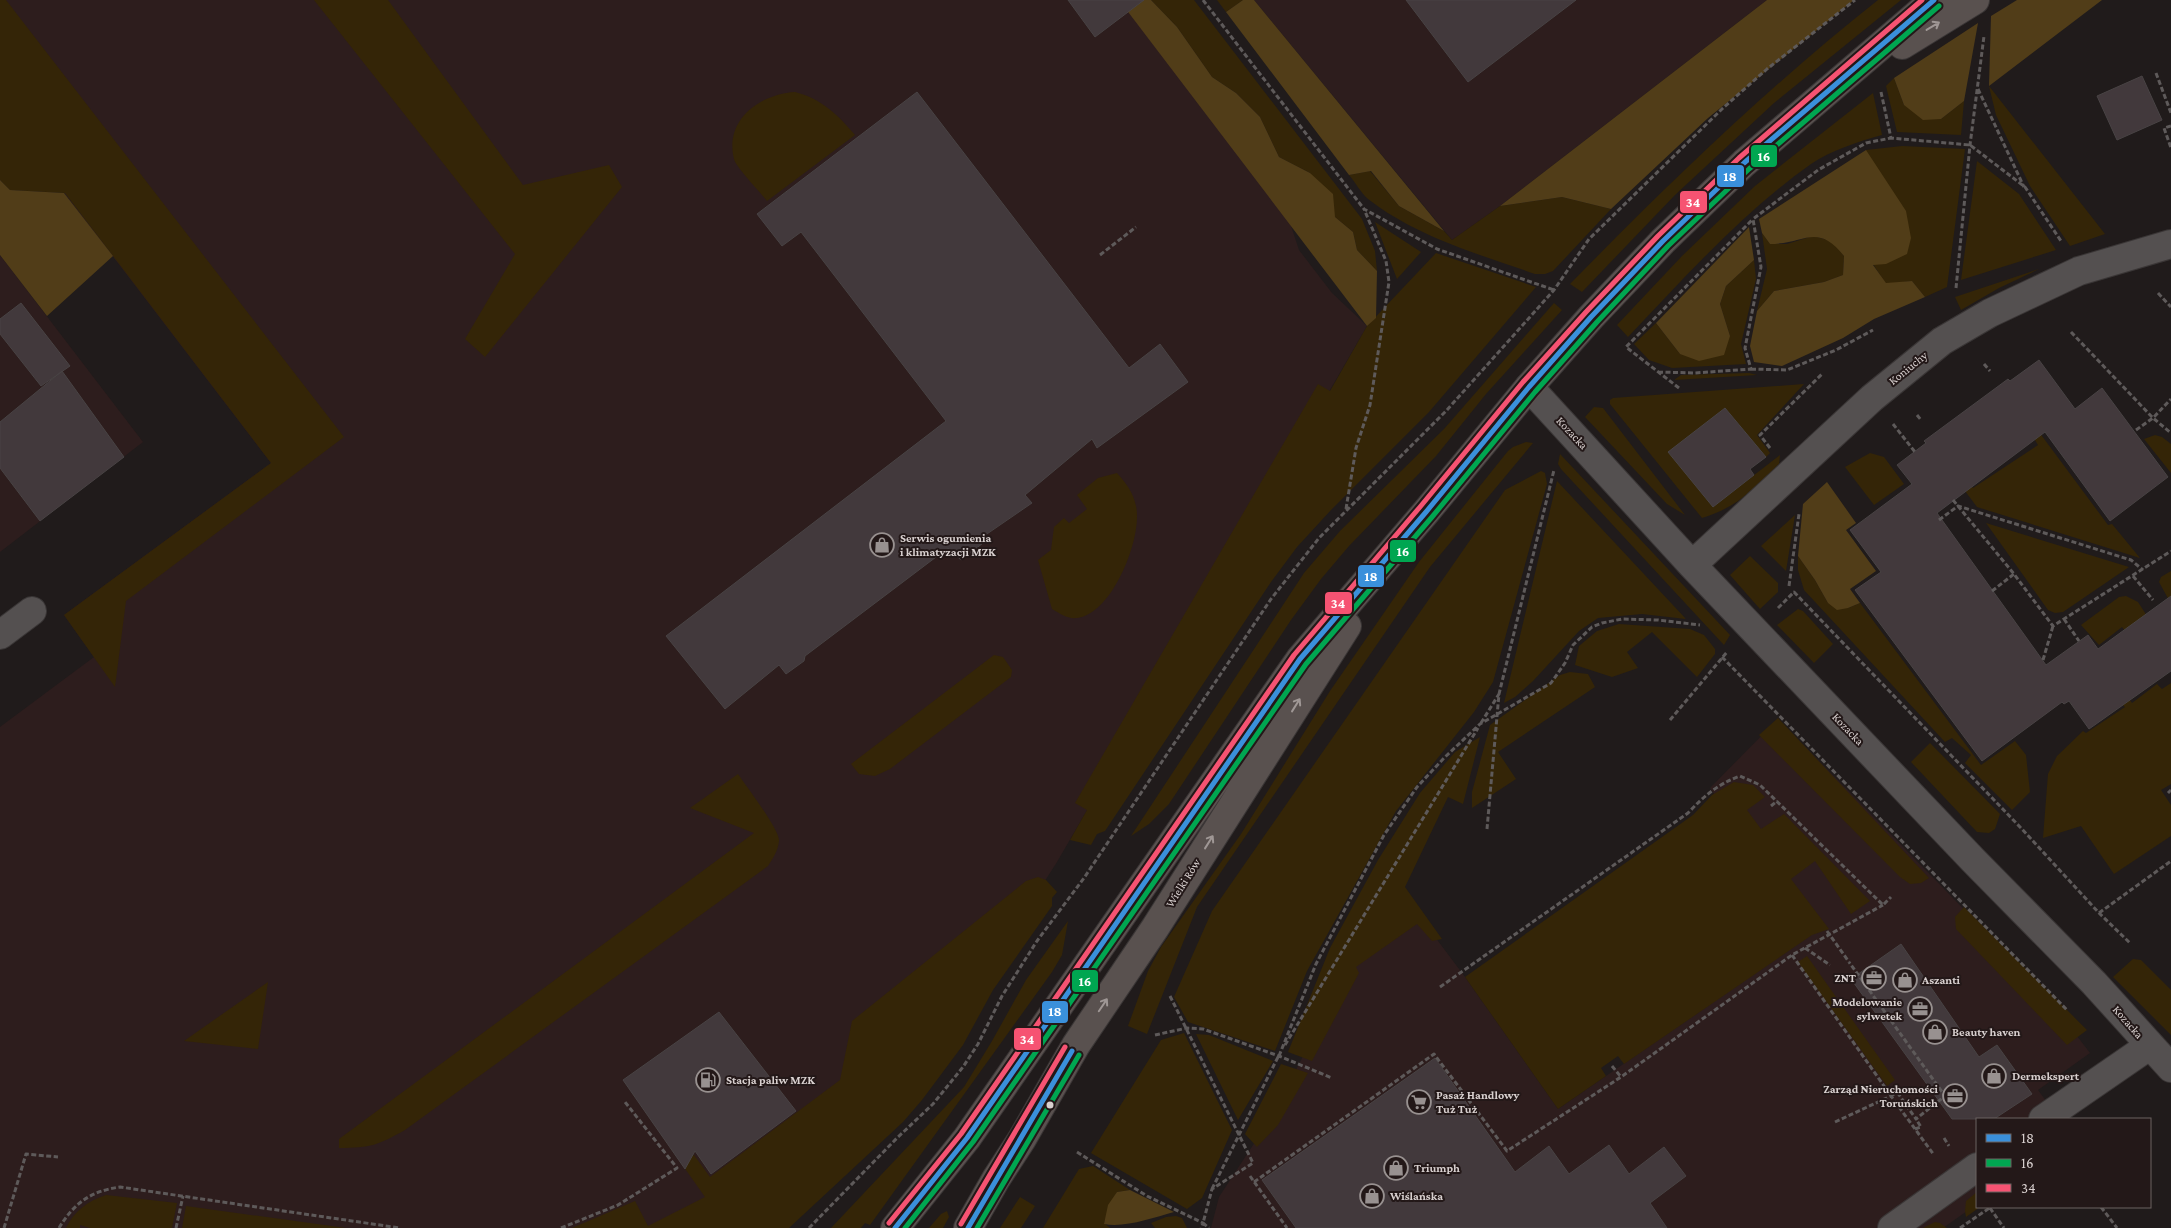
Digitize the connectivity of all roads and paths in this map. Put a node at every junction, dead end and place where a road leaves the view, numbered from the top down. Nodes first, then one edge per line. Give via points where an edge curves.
1 (1203, 0) edge
2 (1855, 0) edge
3 (1934, 0) edge
4 (1975, 0) edge
5 (1985, 29) dead end
6 (1874, 62) junction
7 (2156, 73) dead end
8 (1832, 88) junction
9 (1978, 88) junction
10 (2171, 112) edge
11 (2171, 126) edge
12 (1891, 138) junction
13 (1970, 144) junction
14 (2171, 148) edge
15 (2025, 188) junction
16 (1364, 209) junction
17 (1753, 219) junction
18 (1136, 227) dead end
19 (2171, 244) edge
20 (2065, 247) dead end
21 (1100, 255) dead end
22 (1956, 288) dead end
23 (1554, 290) junction
24 (2158, 293) dead end
25 (2171, 307) edge
26 (1873, 330) dead end
27 (2071, 332) dead end
28 (1984, 364) dead end
29 (1751, 369) junction
30 (1990, 371) dead end
31 (1658, 372) junction
32 (1822, 374) dead end
33 (1529, 387) junction
34 (1680, 388) dead end
35 (2171, 399) edge
36 (1917, 414) dead end
37 (2153, 418) junction
38 (1921, 420) dead end
39 (1898, 430) dead end
40 (2136, 430) dead end
41 (2171, 433) edge
42 (1915, 452) dead end
43 (1776, 454) dead end
44 (1554, 470) dead end
45 (1953, 500) dead end
46 (1958, 506) junction
47 (1346, 509) junction
48 (1799, 509) dead end
49 (1939, 520) dead end
50 (1401, 540) junction
51 (2171, 551) edge
52 (1692, 565) junction
53 (2143, 570) junction
54 (2014, 574) junction
55 (2133, 576) junction
56 (1789, 586) dead end
57 (1992, 591) dead end
58 (2153, 600) dead end
59 (32, 611) dead end
60 (2064, 619) junction
61 (1701, 625) dead end
62 (2054, 626) junction
63 (1754, 631) junction
64 (0, 635) edge
65 (2079, 641) dead end
66 (1727, 652) dead end
67 (1722, 657) junction
68 (2043, 660) dead end
69 (1499, 694) junction
70 (1496, 715) junction
71 (1670, 720) dead end
72 (1480, 724) junction
73 (1777, 802) junction
74 (1771, 806) dead end
75 (1487, 829) dead end
76 (2171, 861) edge
77 (1891, 897) dead end
78 (1883, 905) junction
79 (2099, 913) junction
80 (1826, 931) dead end
81 (2132, 944) dead end
82 (1805, 948) junction
83 (1792, 955) junction
84 (1830, 965) dead end
85 (1440, 987) dead end
86 (1170, 996) dead end
87 (2067, 1010) dead end
88 (1187, 1028) junction
89 (1155, 1035) dead end
90 (2149, 1046) junction
91 (1278, 1056) junction
92 (1612, 1066) dead end
93 (2171, 1068) edge
94 (1332, 1078) dead end
95 (1621, 1078) junction
96 (1891, 1096) junction
97 (625, 1102) dead end
98 (1917, 1118) junction
99 (2044, 1118) edge
100 (1835, 1122) dead end
101 (1915, 1129) junction
102 (1239, 1133) junction
103 (1077, 1152) dead end
104 (58, 1157) dead end
105 (1937, 1160) dead end
106 (1976, 1168) edge
107 (1250, 1176) dead end
108 (1254, 1182) junction
109 (1212, 1189) junction
110 (183, 1196) junction
111 (1989, 1208) edge
112 (1991, 1208) edge
113 (2102, 1208) edge
114 (1203, 1224) junction
115 (4, 1228) edge
116 (59, 1228) edge
117 (176, 1228) edge
118 (400, 1228) edge
119 (561, 1228) edge
120 (809, 1228) edge
121 (895, 1228) edge
122 (968, 1228) edge
123 (1200, 1228) edge
124 (1209, 1228) edge
125 (1287, 1228) edge
126 (1892, 1228) edge
127 (1960, 1228) edge
128 (2004, 1228) edge
129 (2117, 1228) edge

1 - 16 path
2 - 23 path via 1722,108 1589,239
3 - 8 street, Wielki Rów
6 -> 4 street, Wielki Rów
5 - 9 path
6 - 8 street, Wielki Rów
6 - 12 path
7 - 10 path
8 - 33 street, Wielki Rów via 1744,163 1663,241
9 - 13 path
9 - 15 path
11 - 14 path via 2164,128
12 - 13 path
12 - 17 path via 1866,143 1818,170
13 - 15 path
13 - 22 path
15 - 20 path
16 - 23 path via 1438,249
16 - 47 path via 1386,261 1389,282 1370,405 1356,448
17 - 29 path via 1761,267 1745,348
17 - 31 path via 1626,347
18 - 21 path
19 - 52 street, Koniuchy via 2079,271 1990,313 1942,341 1872,398
23 - 47 path via 1446,410
24 - 25 path
26 - 29 path via 1836,350 1787,370
27 - 37 path
28 - 30 path
29 - 31 path
31 - 34 path
32 - 43 path via 1760,435
33 - 50 street, Wielki Rów
33 - 52 street, Kozacka
35 - 37 path
36 - 38 path
37 - 40 path
37 - 41 path
39 - 42 path
44 - 69 path
45 - 46 path
46 - 49 path
46 - 53 path via 2130,560
46 - 54 path
47 - 120 path via 1271,599 1084,878 1037,941 958,1074 934,1104
48 - 56 path
50 - 121 street, Wielki Rów via 1300,659 967,1138
122 -> 50 street, Wielki Rów via 1076,1045 1155,928
51 - 53 path
52 - 63 street, Kozacka
53 - 55 path
54 - 57 path
54 - 62 path
55 - 58 path
55 - 60 path
59 - 64 street
60 - 62 path
60 - 65 path
61 - 70 path via 1622,619 1602,623 1573,645 1551,683
62 - 68 path
63 - 79 path via 1794,592
63 - 90 street, Kozacka via 2094,983
66 - 67 path
67 - 71 path
67 - 87 path
69 - 70 path
69 - 72 path
70 - 72 path
70 - 75 path
72 - 91 path
72 - 91 path via 1417,787 1384,836 1316,964
73 - 74 path
73 - 78 path
73 - 85 path via 1760,785 1740,776 1722,783 1688,813
76 - 79 path
77 - 78 path
78 - 82 path
79 - 81 path
80 - 98 path, bridge via 1945,1096
82 - 83 path
82 - 84 path
83 - 95 path
83 - 96 path
86 - 88 path
88 - 89 path
88 - 91 path via 1204,1029
88 - 102 path
90 - 93 street, Kozacka
90 - 99 street
91 - 94 path
91 - 102 path
92 - 95 path
95 - 108 path via 1507,1151 1434,1054
96 - 98 path via 1897,1092
96 - 100 path
96 - 101 path
97 - 119 path via 677,1168 618,1205
98 - 101 path via 1921,1127
101 - 105 path
102 - 109 path
102 - 109 path via 1253,1163
103 - 114 path via 1147,1196
104 - 115 path via 26,1154
106 - 126 street
107 - 108 path
108 - 125 path
109 - 114 path
110 - 116 path via 120,1187 102,1189 67,1214
110 - 117 path
110 - 118 path
111 - 127 path
112 - 128 path
113 - 129 path
114 - 123 path
114 - 124 path

